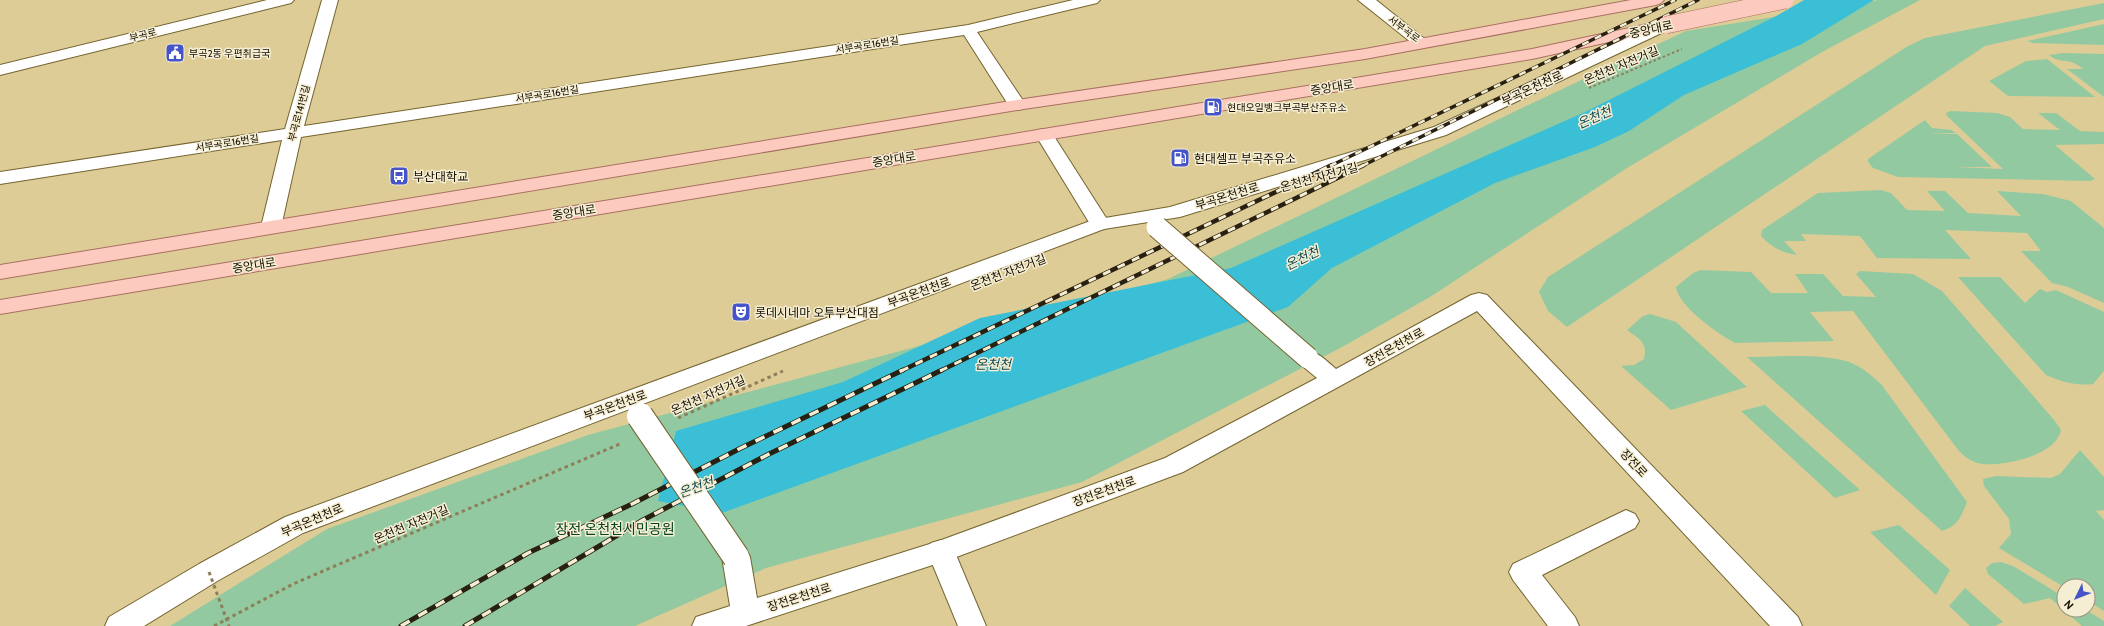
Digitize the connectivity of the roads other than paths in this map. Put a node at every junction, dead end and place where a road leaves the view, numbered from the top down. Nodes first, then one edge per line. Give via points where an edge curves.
1 (286, 0) edge
2 (330, 0) edge
3 (1092, 0) edge
4 (1366, 0) edge
5 (1654, 0) edge
6 (1785, 0) edge
7 (1666, 25) junction
8 (968, 30) junction
9 (1424, 44) junction
10 (0, 70) edge
11 (1017, 105) junction
12 (293, 133) junction
13 (1044, 134) junction
14 (0, 178) edge
15 (1151, 222) junction
16 (1100, 224) junction
17 (271, 227) junction
18 (0, 272) edge
19 (1479, 300) joint
20 (0, 307) edge
21 (1334, 380) junction
22 (635, 408) junction
23 (1626, 521) dead end
24 (941, 551) junction
25 (745, 614) junction
26 (119, 626) edge
27 (706, 626) edge
28 (972, 626) edge
29 (1565, 626) edge
30 (1788, 626) edge

1 - 10 street, 부곡로
2 - 12 street, 부곡로141번길
3 - 8 street, 서부곡로16번길
4 - 9 street, 서부곡로
5 - 9 main road
6 - 7 main road, 중앙대로, bridge
7 - 13 main road, 중앙대로 via 1532,54
7 - 15 street, 부곡온천천로 via 1440,131
8 - 11 street
8 - 12 street, 서부곡로16번길
9 - 11 main road
11 - 17 main road
12 - 14 street, 서부곡로16번길
12 - 17 street, 부곡로141번길
13 - 16 street
13 - 20 main road, 중앙대로
15 - 16 street, 부곡온천천로
15 - 21 street, bridge
16 - 22 street, 부곡온천천로
17 - 18 main road
19 - 21 street, 장전온천천로
19 - 30 street, 장전로
21 - 24 street, 장전온천천로 via 1174,465
22 - 25 street, bridge via 736,557
22 - 26 street, 부곡온천천로 via 294,525
23 - 29 street via 1523,572
24 - 25 street, 장전온천천로
24 - 28 street
25 - 27 street, 장전온천천로

